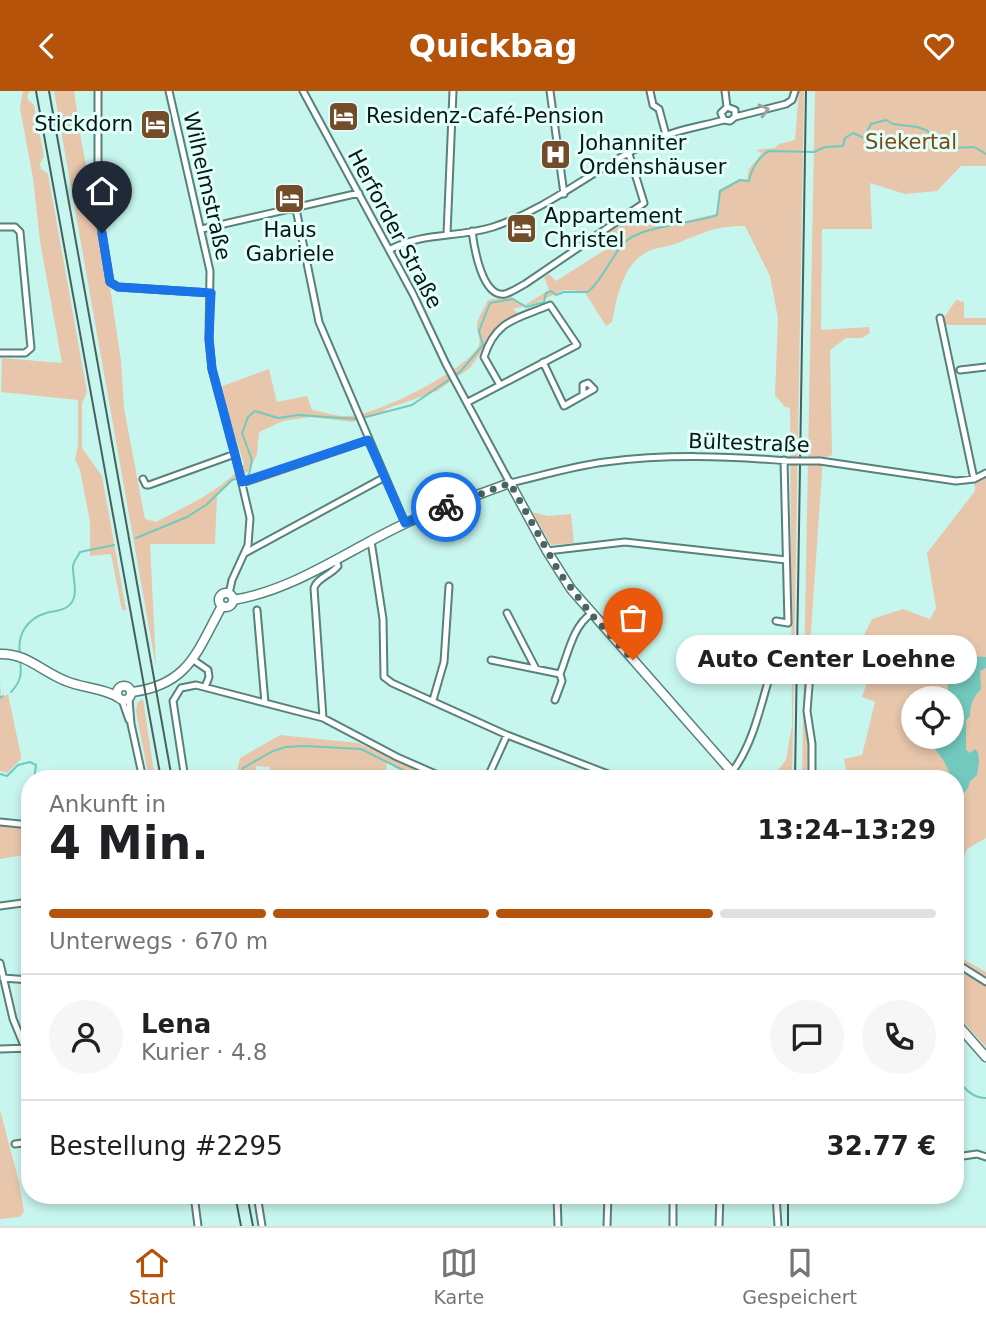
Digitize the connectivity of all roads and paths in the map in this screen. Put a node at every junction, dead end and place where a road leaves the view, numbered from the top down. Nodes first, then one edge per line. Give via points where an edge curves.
1 (98, 91) edge
2 (169, 91) edge
3 (303, 91) edge
4 (453, 91) edge
5 (550, 91) edge
6 (650, 91) edge
7 (725, 91) edge
8 (795, 91) edge
9 (727, 107) junction
10 (735, 117) junction
11 (724, 120) junction
12 (666, 135) junction
13 (629, 154) junction
14 (359, 193) junction
15 (564, 194) junction
16 (296, 209) junction
17 (0, 227) edge
18 (202, 229) junction
19 (472, 231) junction
20 (447, 234) junction
21 (389, 250) junction
22 (211, 293) junction
23 (940, 318) dead end
24 (0, 353) edge
25 (542, 362) junction
26 (986, 366) edge
27 (960, 370) dead end
28 (500, 385) junction
29 (583, 395) dead end
30 (468, 402) junction
31 (368, 440) junction
32 (236, 454) junction
33 (786, 461) junction
34 (986, 473) edge
35 (385, 477) junction
36 (144, 479) dead end
37 (974, 479) junction
38 (242, 480) junction
39 (510, 483) junction
40 (405, 523) junction
41 (371, 541) junction
42 (547, 551) junction
43 (245, 553) junction
44 (336, 560) junction
45 (786, 560) junction
46 (449, 586) dead end
47 (231, 597) junction
48 (257, 610) dead end
49 (507, 613) dead end
50 (591, 614) junction
51 (776, 621) dead end
52 (687, 649) dead end
53 (812, 649) dead end
54 (0, 654) edge
55 (192, 659) junction
56 (491, 660) dead end
57 (536, 669) junction
58 (560, 674) junction
59 (205, 687) junction
60 (100, 690) junction
61 (125, 697) junction
62 (433, 700) junction
63 (555, 700) dead end
64 (265, 703) junction
65 (323, 718) junction
66 (507, 735) junction
67 (141, 770) edge
68 (184, 770) edge
69 (427, 770) edge
70 (491, 770) edge
71 (598, 770) edge
72 (730, 770) edge
73 (737, 770) edge
74 (812, 770) edge
75 (0, 822) edge
76 (21, 824) edge
77 (21, 903) edge
78 (0, 906) edge
79 (0, 964) edge
80 (964, 969) edge
81 (3, 978) junction
82 (21, 979) edge
83 (986, 982) edge
84 (964, 1032) edge
85 (21, 1034) edge
86 (21, 1048) edge
87 (0, 1049) edge
88 (986, 1057) edge
89 (21, 1143) edge
90 (15, 1144) dead end
91 (964, 1156) edge
92 (986, 1157) edge
93 (195, 1204) edge
94 (258, 1204) edge
95 (557, 1204) edge
96 (608, 1204) edge
97 (673, 1204) edge
98 (720, 1204) edge
99 (777, 1204) edge
100 (198, 1226) edge
101 (262, 1226) edge
102 (558, 1226) edge
103 (607, 1226) edge
104 (673, 1226) edge
105 (719, 1226) edge
106 (778, 1226) edge

1 - 22 street via 98,209 110,282 118,287
2 - 18 street, Wilhelmstraße
3 - 14 street, Herforder Straße
4 - 20 street
5 - 15 street
6 - 12 street
7 - 9 street
10 -> 8 street via 786,104
9 - 10 street via 735,110
9 - 11 street via 721,113
10 - 11 street
11 - 12 street
12 - 13 street
13 - 15 street
13 - 19 street via 644,202 525,284 504,294 489,289
14 - 16 street
14 - 21 street, Herforder Straße
15 - 19 street via 491,228
16 - 18 street
16 - 31 street via 319,322
17 - 24 street via 15,227 20,232 31,348 25,353
18 - 22 street, Wilhelmstraße
19 - 20 street
20 - 21 street via 405,241
21 - 30 street, Herforder Straße
22 - 32 street, Wilhelmstraße via 212,369
23 - 37 street
25 - 28 street
25 - 28 street via 576,345 550,305 502,324 489,342 484,357
25 - 29 street via 564,406
26 - 27 street
28 - 30 street
30 - 39 street, Herforder Straße
31 - 35 street
31 - 38 street
32 - 36 street via 149,485
32 - 38 street, Wilhelmstraße
33 - 37 street, Bültestraße, bridge via 820,461 956,481
33 - 39 street, Bültestraße via 646,457
33 - 45 street
34 - 37 street, Bültestraße
35 - 40 street
35 - 43 street
38 - 43 street, Wilhelmstraße via 251,526
39 - 40 street
39 - 42 street
40 - 41 street
41 - 44 street
41 - 62 street via 383,619 384,677
42 - 45 street via 631,542
42 - 50 street
43 - 47 street, Wilhelmstraße via 232,580
44 - 47 street via 262,594
44 - 65 street via 338,566 314,588
45 - 51 street via 788,623
46 - 62 street via 444,662
47 - 55 street via 230,606 222,606
48 - 64 street
49 - 57 street
50 - 58 street via 579,626
50 - 72 street
52 - 73 street via 765,667 770,675
53 - 74 street via 807,711
54 - 60 street via 20,656 66,681
55 - 59 street via 208,670
55 - 61 street via 167,683
56 - 57 street
57 - 58 street
58 - 63 street
59 - 64 street
59 - 68 street via 184,686 173,701
60 - 61 street
60 - 61 street via 127,686
61 - 67 street
62 - 66 street
64 - 65 street
65 - 69 street
66 - 70 street
66 - 71 street
75 - 76 street
77 - 78 street
79 - 81 street
80 - 83 street
81 - 82 street
81 - 85 street
84 - 88 street
86 - 87 street
89 - 90 street
91 - 92 street
93 - 100 street
94 - 101 street
95 - 102 street
96 - 103 street
97 - 104 street
98 - 105 street
99 - 106 street

